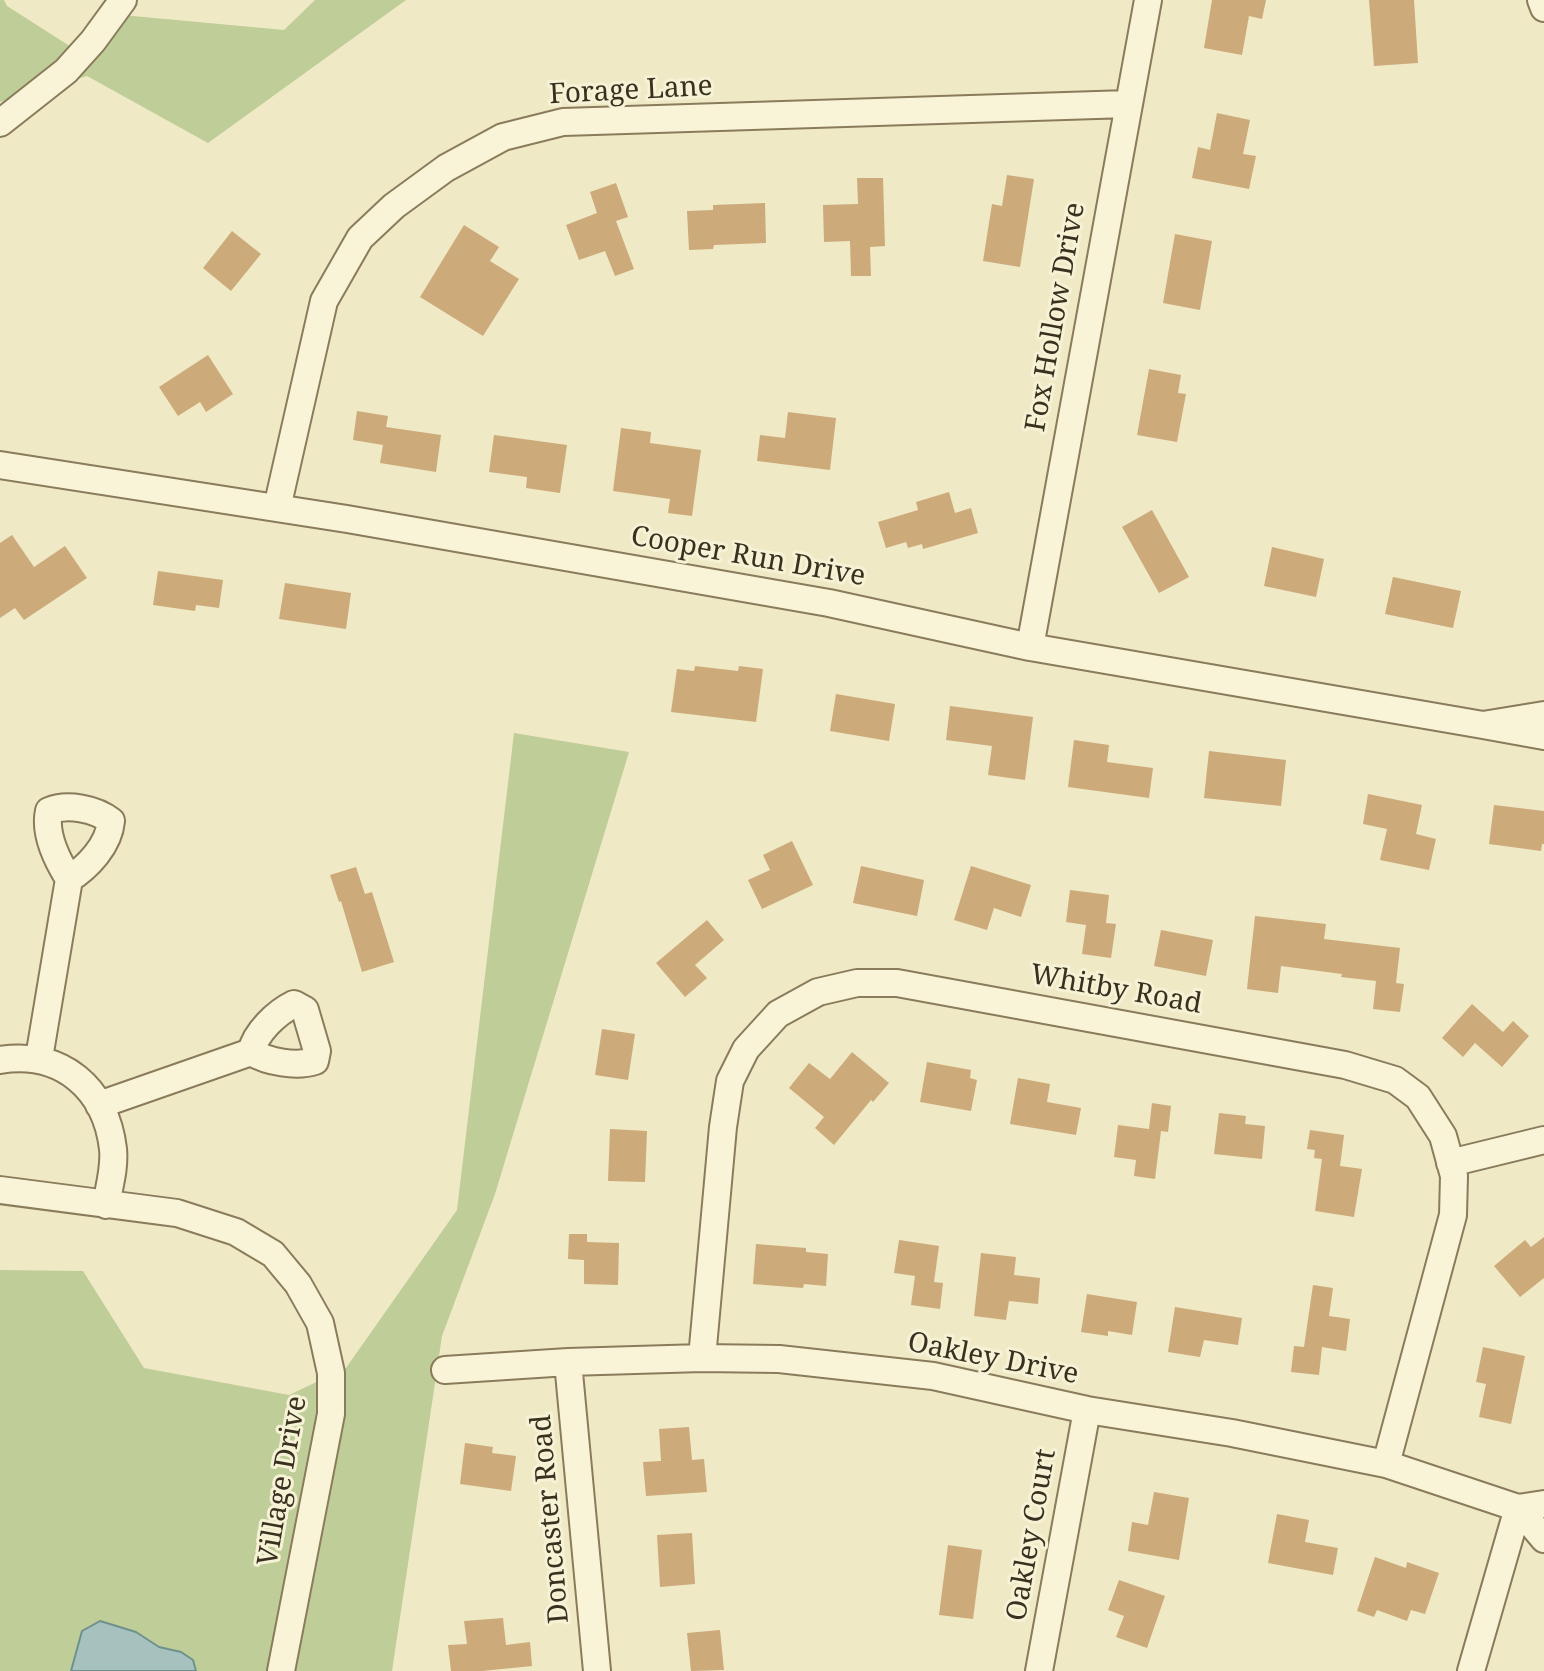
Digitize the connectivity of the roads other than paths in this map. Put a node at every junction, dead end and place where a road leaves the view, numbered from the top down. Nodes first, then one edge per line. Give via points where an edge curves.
1 (123, 0) edge
2 (1148, 0) edge
3 (1541, 0) edge
4 (1544, 8) edge
5 (1128, 104) junction
6 (0, 123) edge
7 (0, 465) edge
8 (277, 508) junction
9 (1030, 647) junction
10 (1544, 715) edge
11 (1483, 725) junction
12 (1544, 736) edge
13 (69, 879) dead end
14 (251, 1052) dead end
15 (39, 1058) junction
16 (0, 1060) edge
17 (99, 1105) junction
18 (1544, 1140) edge
19 (1450, 1163) junction
20 (0, 1190) edge
21 (106, 1205) junction
22 (702, 1358) junction
23 (568, 1362) junction
24 (445, 1370) dead end
25 (1087, 1410) junction
26 (1386, 1464) junction
27 (1531, 1506) edge
28 (1544, 1539) edge
29 (281, 1671) edge
30 (597, 1671) edge
31 (1039, 1671) edge
32 (1471, 1671) edge

1 - 6 street via 66,71
2 - 5 street, Fox Hollow Drive
3 - 4 street
5 - 8 street, Forage Lane via 563,122 503,137 446,168 360,238 324,301
5 - 9 street, Fox Hollow Drive
7 - 8 street, Cooper Run Drive
8 - 9 street, Cooper Run Drive via 829,603
9 - 11 street, Cooper Run Drive
10 - 11 street, Cooper Run Drive
11 - 12 street, Cooper Run Drive
13 - 15 street
14 - 17 street
15 - 16 street
15 - 17 street via 80,1081
17 - 21 street via 113,1148
18 - 19 street
19 - 22 street, Whitby Road via 1443,1136 1418,1097 1395,1080 1345,1065 897,983 857,983 818,992 778,1014 746,1049 730,1081
19 - 26 street, Whitby Road via 1453,1215
20 - 21 street, Village Drive
21 - 29 street, Village Drive via 177,1213 236,1232 273,1254 320,1323 331,1373 331,1414
22 - 23 street, Oakley Drive
22 - 25 street, Oakley Drive via 779,1359 933,1376
23 - 24 street, Oakley Drive
23 - 30 street, Doncaster Road
25 - 26 street, Oakley Drive
25 - 31 street, Oakley Court
26 - 27 street, Oakley Drive
27 - 28 street
27 - 32 street

